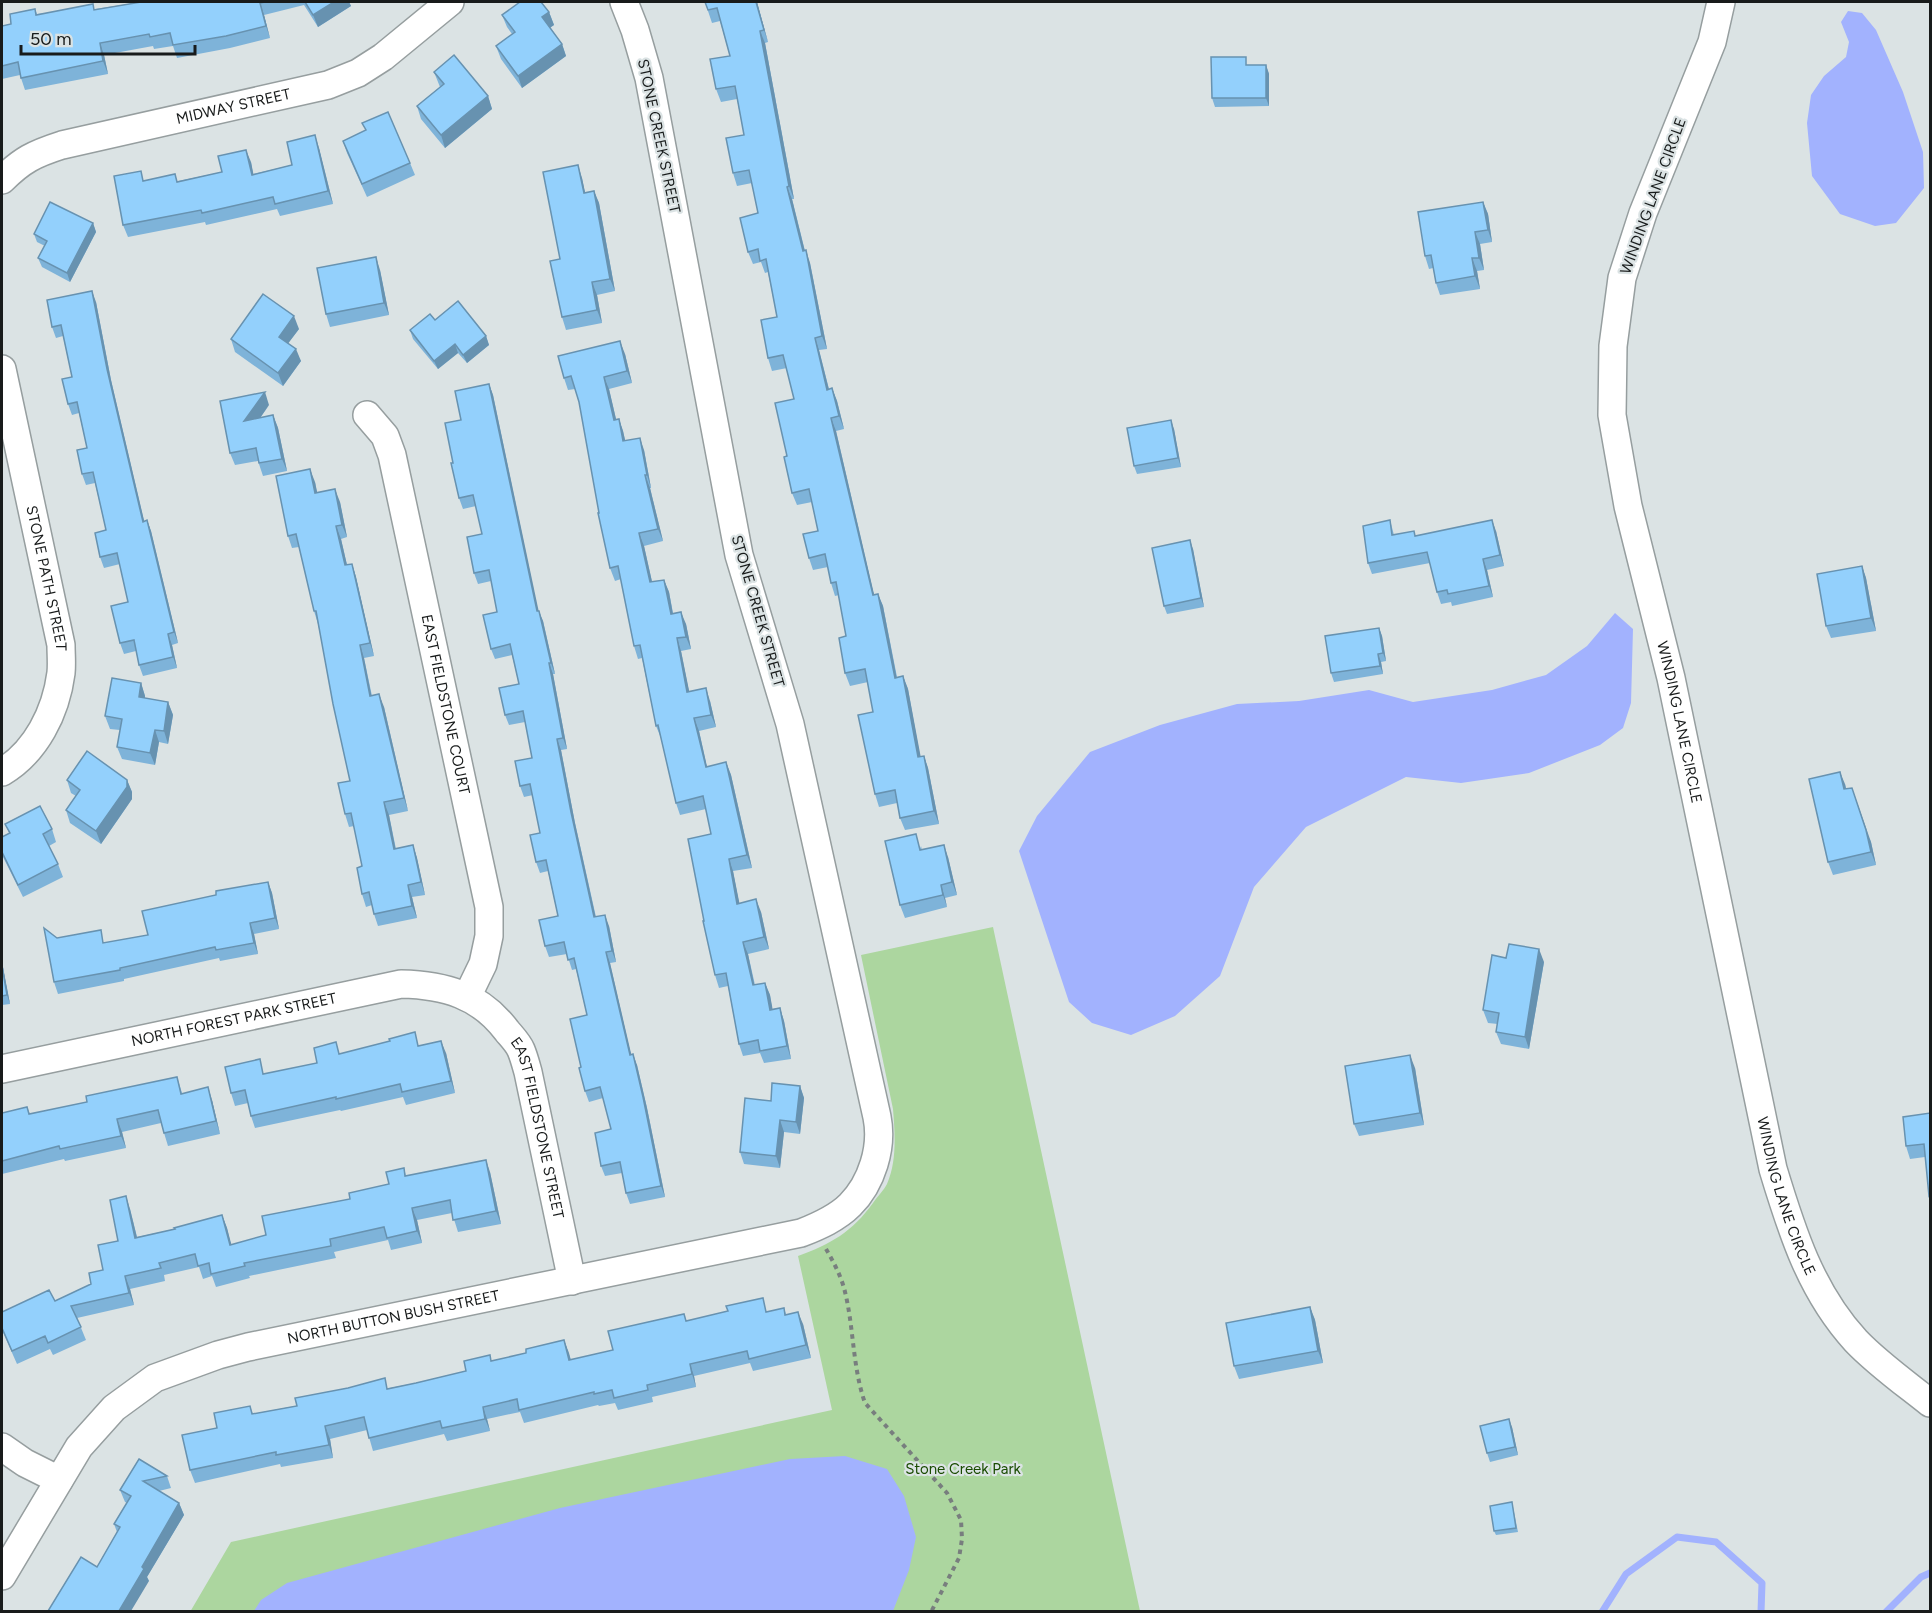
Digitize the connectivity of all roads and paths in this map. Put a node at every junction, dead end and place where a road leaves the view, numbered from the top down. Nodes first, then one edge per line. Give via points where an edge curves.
1 (450, 2) edge
2 (624, 2) edge
3 (1721, 2) edge
4 (2, 180) edge
5 (2, 369) edge
6 (367, 415) dead end
7 (2, 772) edge
8 (467, 997) junction
9 (2, 1069) edge
10 (866, 1184) joint
11 (824, 1246) dead end
12 (572, 1281) junction
13 (1930, 1403) edge
14 (2, 1447) edge
15 (59, 1480) junction
16 (2, 1576) edge
17 (931, 1611) edge

1 - 4 street, MIDWAY STREET via 383,57 328,85 62,145 37,153
2 - 10 street, STONE CREEK STREET via 649,78 739,555 789,724 878,1121 874,1165
3 - 13 street, WINDING LANE CIRCLE via 1712,42 1643,213 1622,278 1612,346 1612,415 1628,506 1671,678 1771,1162 1791,1230 1817,1288 1835,1316 1880,1363
5 - 7 street, STONE PATH STREET via 61,645 61,672 53,708 36,740
6 - 8 street, EAST FIELDSTONE COURT via 385,436 392,455 489,907 489,936 483,964
8 - 9 street, NORTH FOREST PARK STREET via 428,985 401,984
8 - 12 street, EAST FIELDSTONE STREET via 488,1011 521,1048
10 - 12 street, NORTH BUTTON BUSH STREET via 838,1215 801,1233
11 - 17 path via 844,1287 865,1403 947,1493 961,1520 959,1558
12 - 15 street, NORTH BUTTON BUSH STREET via 248,1347 155,1378 114,1408 79,1447
14 - 15 street
15 - 16 street, NORTH BUTTON BUSH STREET

